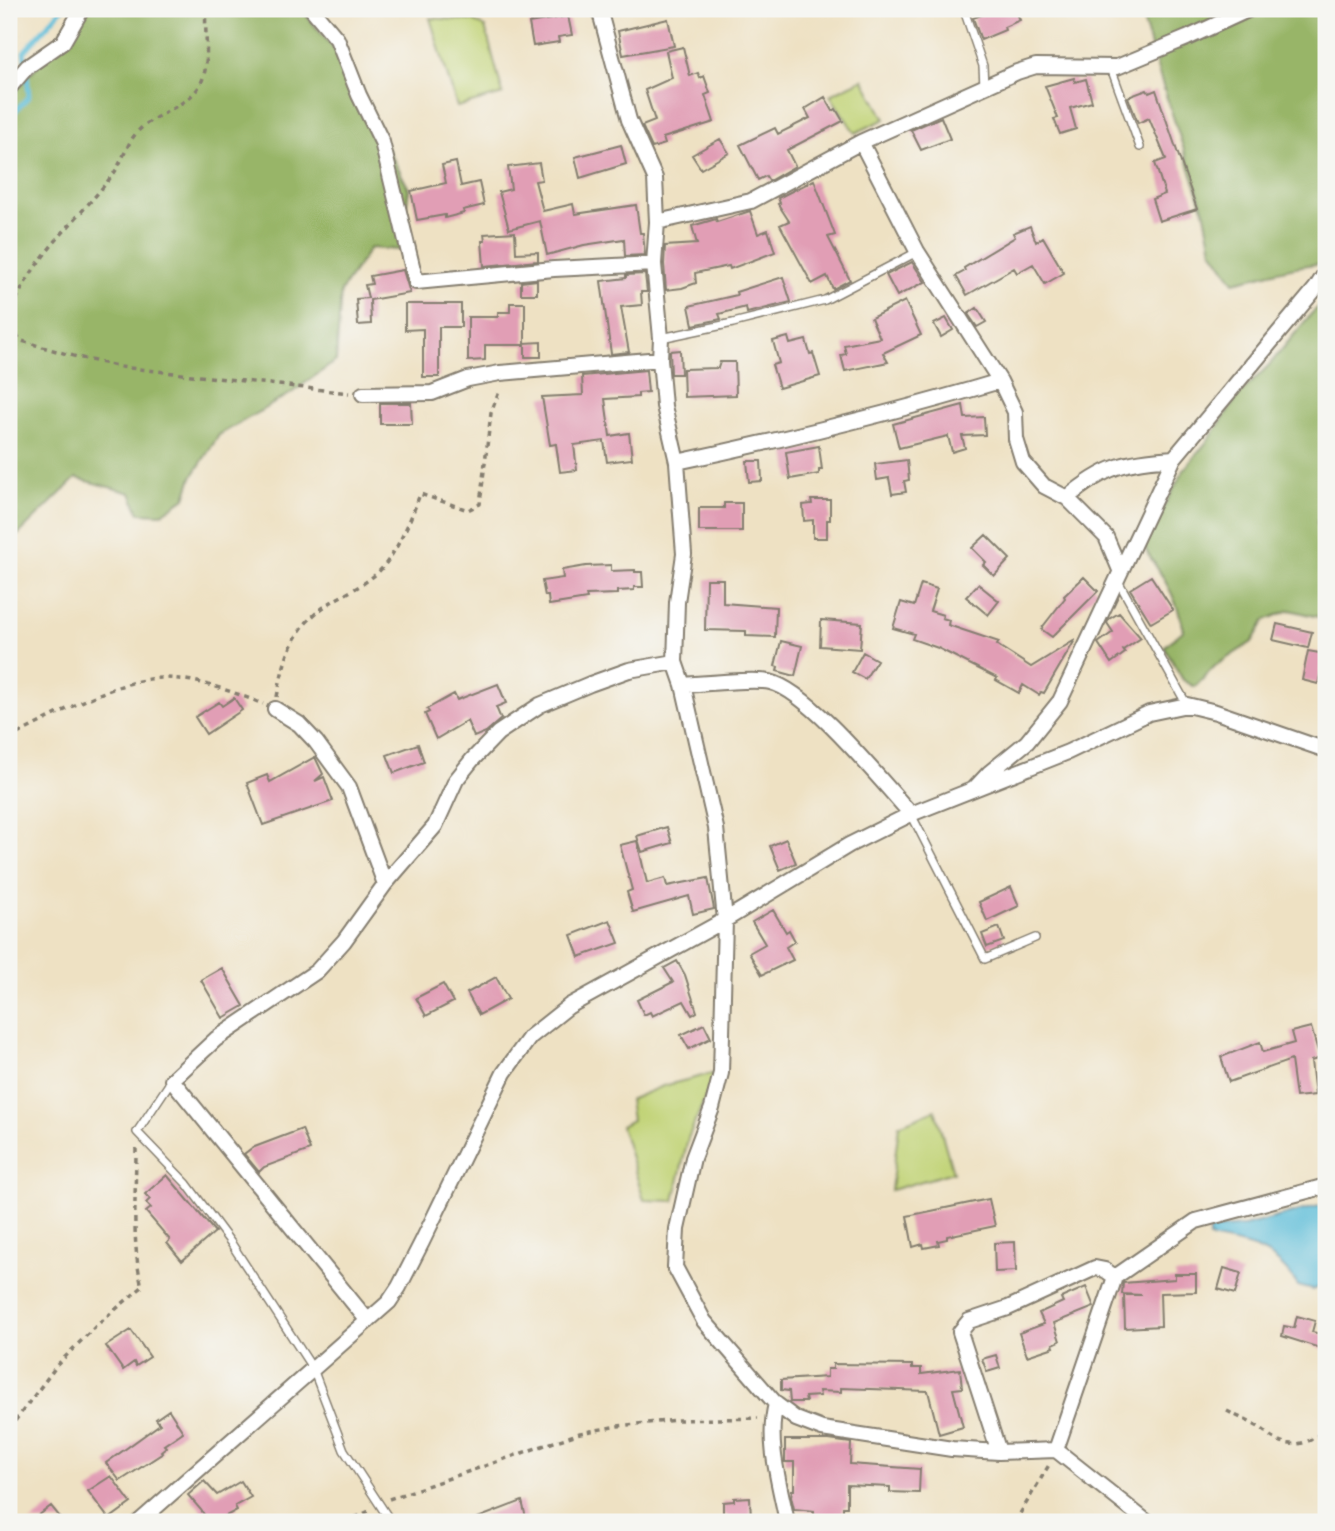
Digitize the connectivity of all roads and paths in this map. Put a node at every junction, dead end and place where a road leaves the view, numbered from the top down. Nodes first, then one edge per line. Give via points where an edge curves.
1 (82, 9) edge
2 (206, 9) edge
3 (312, 9) edge
4 (599, 9) edge
5 (1250, 9) edge
6 (966, 16) dead end
7 (1111, 67) junction
8 (984, 86) junction
9 (9, 88) edge
10 (861, 142) junction
11 (1140, 147) dead end
12 (657, 222) junction
13 (918, 251) junction
14 (654, 264) junction
15 (1326, 272) edge
16 (9, 319) edge
17 (9, 327) edge
18 (661, 338) junction
19 (660, 359) junction
20 (500, 373) junction
21 (1000, 381) junction
22 (363, 394) joint
23 (1174, 458) junction
24 (677, 462) junction
25 (1067, 498) junction
26 (1118, 574) junction
27 (675, 662) junction
28 (683, 685) junction
29 (1187, 705) junction
30 (275, 709) junction
31 (9, 738) edge
32 (1326, 750) edge
33 (972, 792) junction
34 (911, 814) junction
35 (385, 884) junction
36 (726, 920) junction
37 (1035, 938) dead end
38 (172, 1080) junction
39 (137, 1132) junction
40 (1326, 1186) edge
41 (1115, 1277) junction
42 (368, 1321) junction
43 (313, 1369) junction
44 (1227, 1411) dead end
45 (774, 1412) junction
46 (9, 1429) edge
47 (1326, 1429) edge
48 (1056, 1450) junction
49 (999, 1452) junction
50 (378, 1505) junction
51 (9, 1508) edge
52 (19, 1522) edge
53 (139, 1522) edge
54 (346, 1522) edge
55 (391, 1522) edge
56 (788, 1522) edge
57 (1015, 1522) edge
58 (1147, 1522) edge

1 - 9 street via 63,42 27,67
2 - 16 path via 203,80 191,96 136,133 115,172 48,247
3 - 14 street via 337,39 382,142 416,282
4 - 12 street via 629,120 655,178
5 - 7 street via 1138,60
6 - 8 lane via 983,66
7 - 8 street via 1036,66
7 - 11 lane
8 - 10 street
10 - 12 street via 751,201
10 - 13 street
12 - 14 street
13 - 18 lane via 825,300
13 - 21 street
14 - 18 street
15 - 23 street
17 - 22 path via 22,341 121,367
18 - 19 street
19 - 20 street
19 - 24 street via 664,406
20 - 22 street via 467,379 432,393
20 - 30 path via 480,504 468,510 419,494 383,568 311,615 297,632 283,663
21 - 24 street via 901,411
21 - 25 street via 1015,412 1023,462 1044,486
23 - 25 street via 1141,460 1106,470
23 - 26 street
24 - 27 street via 684,554
25 - 26 street via 1106,537
26 - 29 lane
26 - 33 street via 1060,701 1027,742
27 - 28 street
27 - 35 street via 629,670 590,684 540,705 498,733 456,780 435,826
28 - 34 street via 768,682 785,688 808,705
28 - 36 street via 716,828
29 - 32 street
29 - 33 street via 1149,713
30 - 31 path via 234,692 164,678 117,687
30 - 35 street via 299,724 349,787
33 - 34 street
34 - 36 street via 849,845
34 - 37 lane via 985,959
35 - 38 street via 317,971 216,1039
36 - 42 street via 569,1006 530,1037 504,1073 399,1287
36 - 45 street via 722,1073 682,1199 675,1267 704,1321
38 - 39 lane
38 - 42 street
39 - 43 lane via 187,1184 231,1243
39 - 46 path via 135,1243 142,1287 58,1364
40 - 41 street via 1196,1221
41 - 48 street
41 - 49 street via 1095,1268 969,1321 960,1332
42 - 43 street
43 - 50 lane via 344,1450
43 - 53 street
44 - 47 path via 1273,1438 1298,1446
45 - 49 street via 822,1429
45 - 50 path via 580,1433
45 - 56 street via 772,1440
48 - 49 street
48 - 57 path
48 - 58 street
50 - 54 path
50 - 55 lane
51 - 52 path

